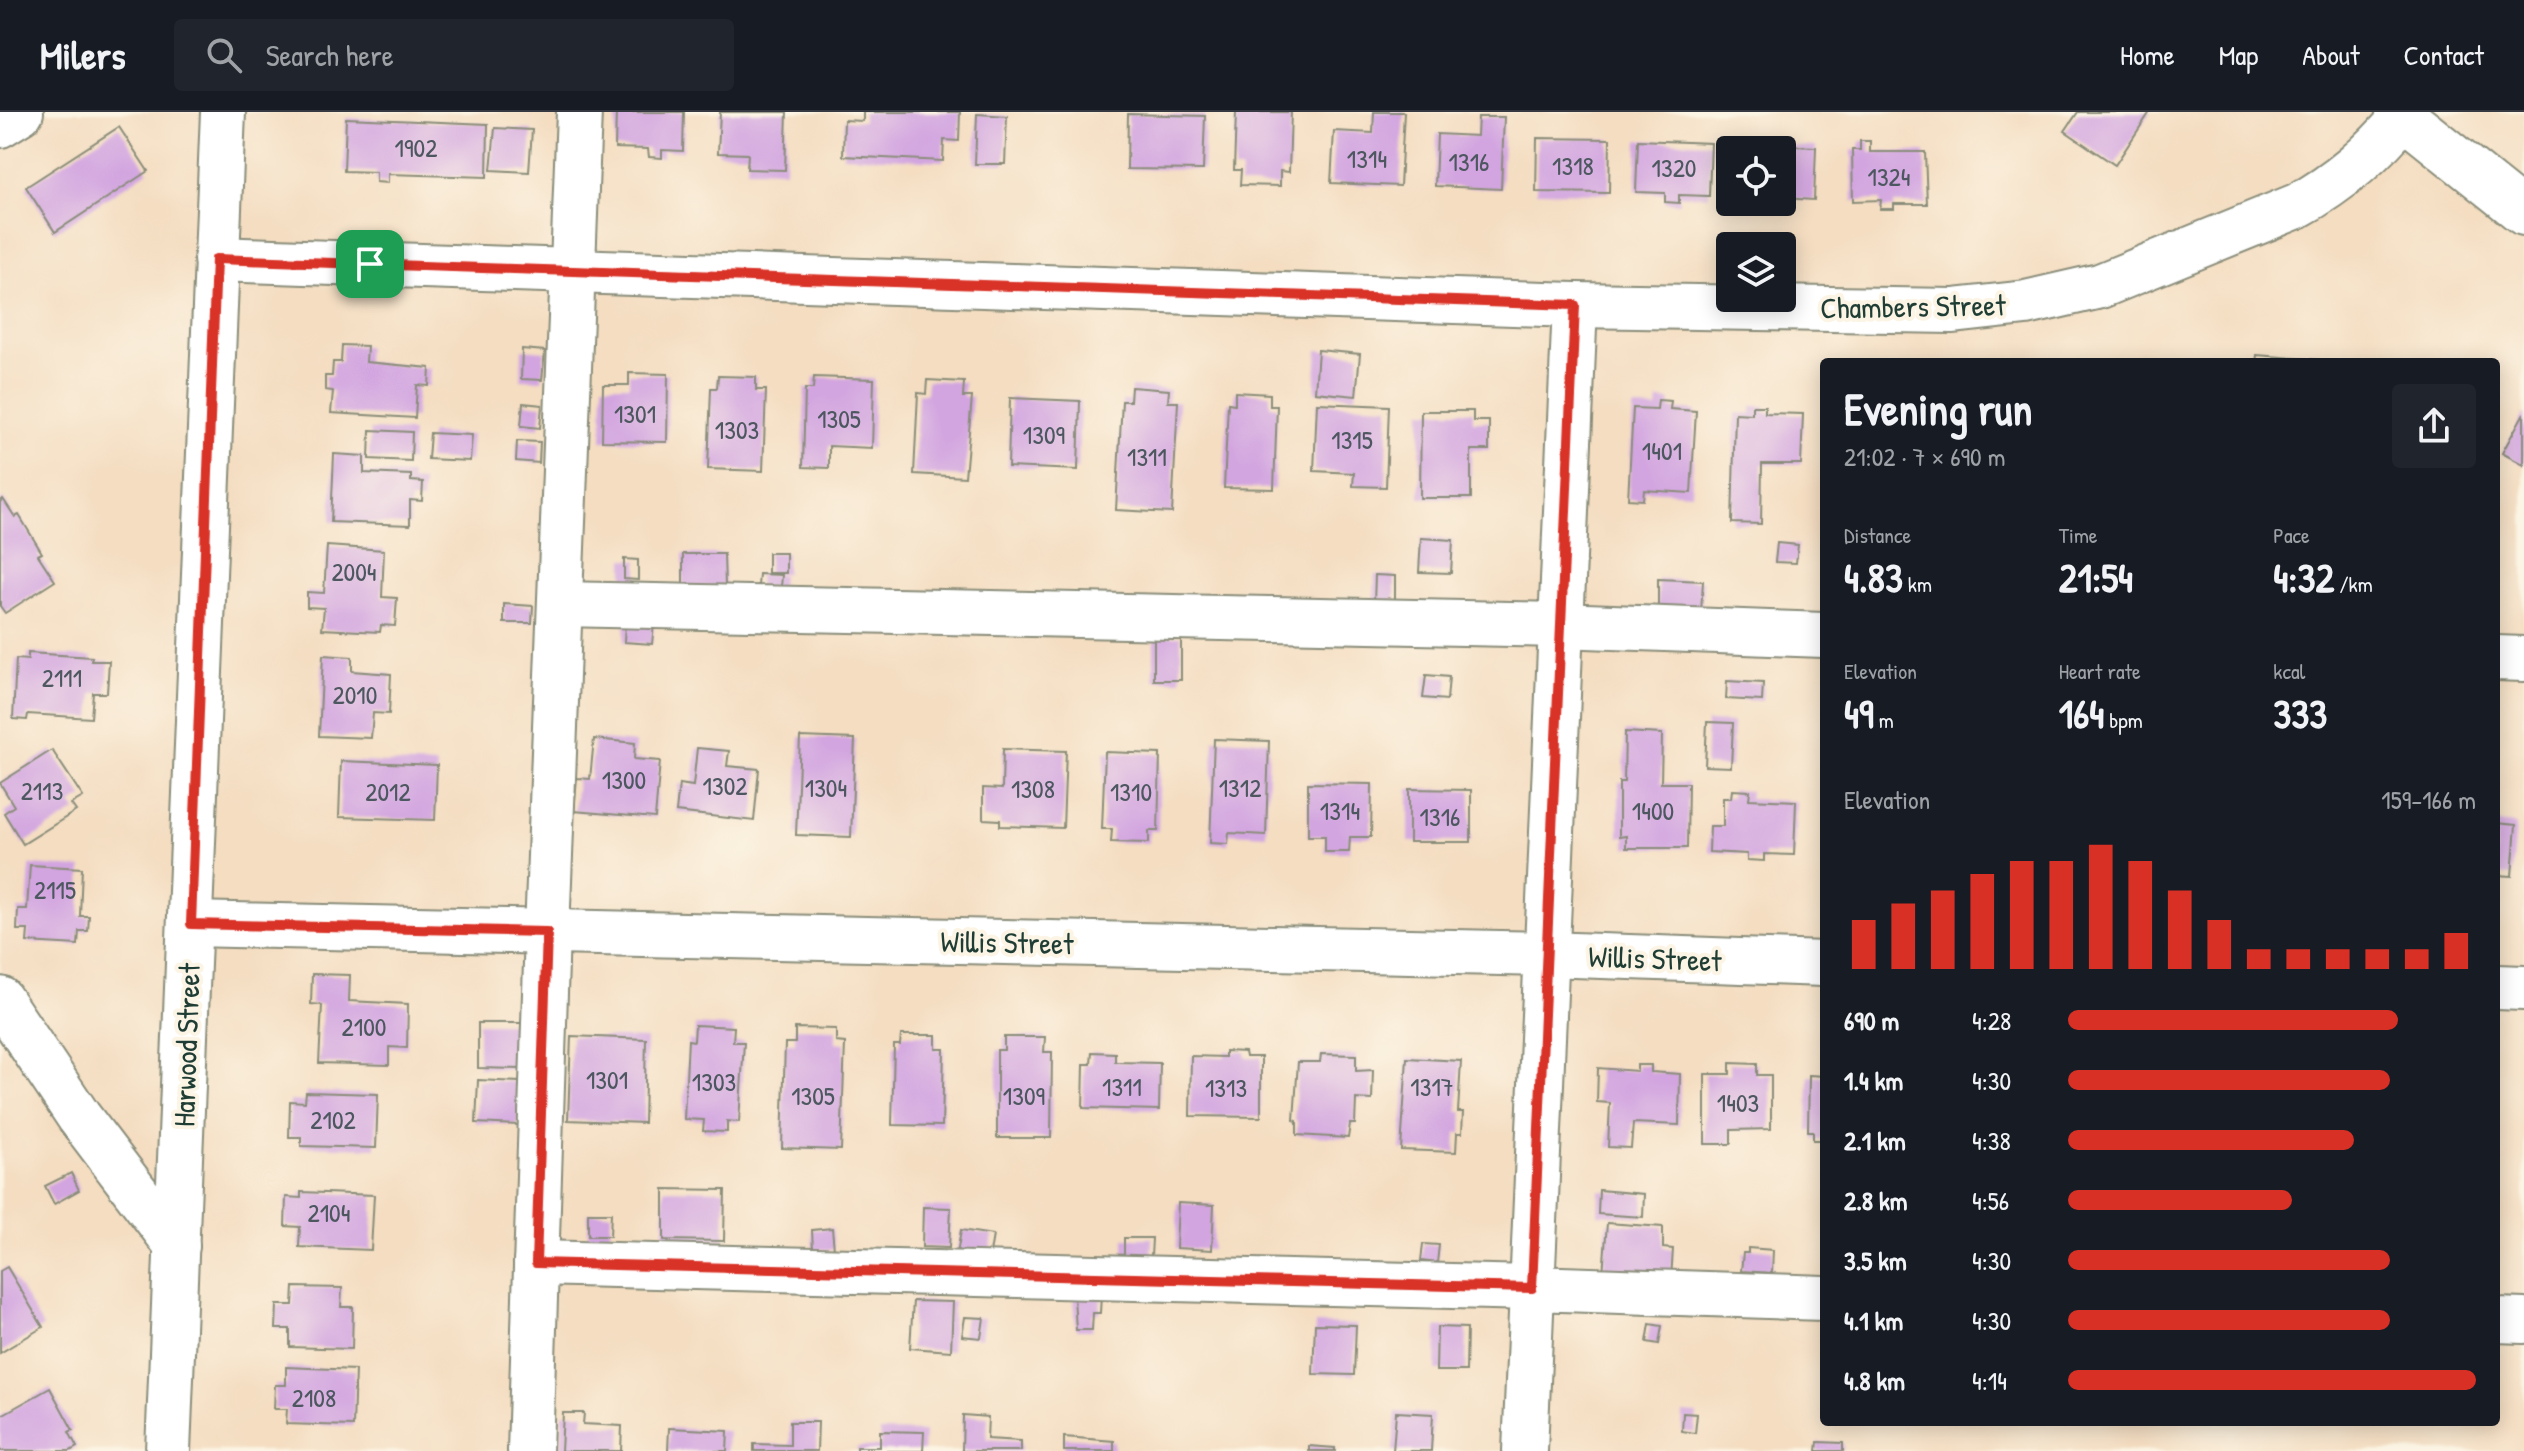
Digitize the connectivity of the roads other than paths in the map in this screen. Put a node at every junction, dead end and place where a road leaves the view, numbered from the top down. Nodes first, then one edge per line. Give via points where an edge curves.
1 (21, 112) edge
2 (223, 112) edge
3 (579, 112) edge
4 (2403, 113) edge
5 (0, 125) edge
6 (2524, 213) edge
7 (216, 259) junction
8 (573, 271) junction
9 (1575, 305) junction
10 (560, 604) junction
11 (1560, 625) junction
12 (1820, 635) edge
13 (2500, 658) edge
14 (2524, 659) edge
15 (191, 924) junction
16 (547, 932) junction
17 (1546, 954) junction
18 (1820, 964) edge
19 (2500, 987) edge
20 (2524, 988) edge
21 (0, 999) edge
22 (177, 1246) junction
23 (536, 1263) junction
24 (1532, 1288) junction
25 (1820, 1298) edge
26 (2500, 1320) edge
27 (2524, 1321) edge
28 (168, 1451) edge
29 (530, 1451) edge
30 (1525, 1451) edge

1 - 5 street
2 - 7 street, Harwood Street
3 - 8 street
4 - 6 street
4 - 9 street, Chambers Street via 2323,192 2100,286 2026,303 1953,311
7 - 8 street, Chambers Street
7 - 15 street, Harwood Street
8 - 9 street, Chambers Street
8 - 10 street
9 - 11 street
10 - 11 street
10 - 16 street
11 - 12 street
11 - 17 street
13 - 14 street
15 - 16 street, Willis Street
15 - 22 street, Harwood Street
16 - 17 street, Willis Street
16 - 23 street
17 - 18 street, Willis Street
17 - 24 street
19 - 20 street
21 - 22 street via 79,1117
22 - 28 street, Harwood Street
23 - 24 street
23 - 29 street
24 - 25 street
24 - 30 street
26 - 27 street

